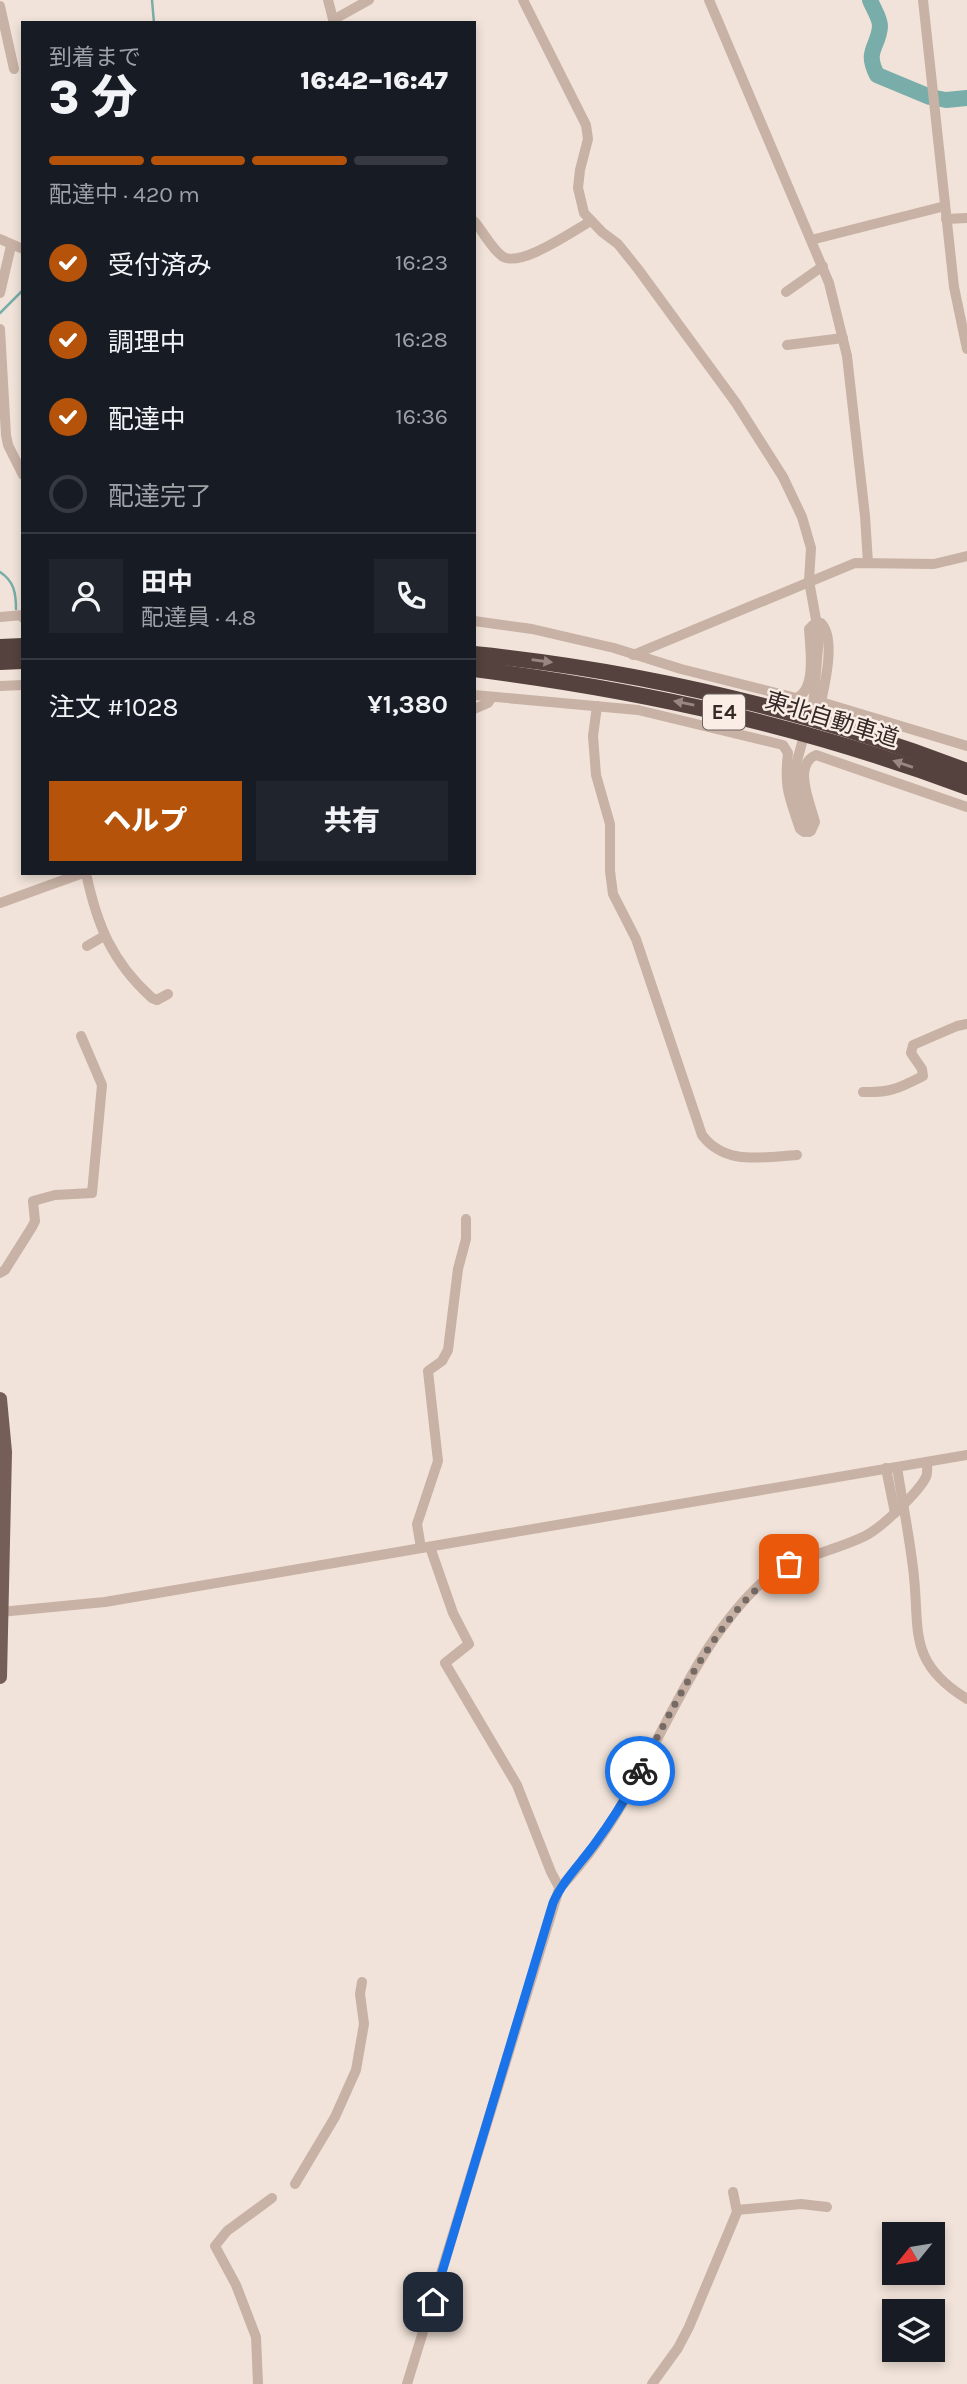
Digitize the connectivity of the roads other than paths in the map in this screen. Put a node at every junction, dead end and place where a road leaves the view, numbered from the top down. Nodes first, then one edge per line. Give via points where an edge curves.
1 (328, 0) edge
2 (369, 0) edge
3 (523, 0) edge
4 (709, 0) edge
5 (923, 0) edge
6 (0, 6) edge
7 (334, 21) edge
8 (336, 21) edge
9 (14, 69) dead end
10 (945, 206) junction
11 (967, 218) edge
12 (946, 219) junction
13 (591, 221) junction
14 (476, 224) edge
15 (0, 239) edge
16 (811, 240) junction
17 (17, 248) edge
18 (823, 266) junction
19 (786, 292) dead end
20 (0, 293) edge
21 (0, 330) edge
22 (843, 338) junction
23 (787, 345) dead end
24 (967, 349) edge
25 (21, 471) edge
26 (967, 556) edge
27 (868, 563) junction
28 (809, 580) junction
29 (21, 615) edge
30 (0, 617) edge
31 (476, 621) edge
32 (817, 623) junction
33 (21, 646) edge
34 (0, 647) edge
35 (476, 653) edge
36 (634, 655) junction
37 (21, 661) edge
38 (0, 662) edge
39 (476, 669) edge
40 (21, 685) edge
41 (0, 686) edge
42 (476, 695) edge
43 (492, 697) junction
44 (597, 706) junction
45 (813, 707) dead end
46 (476, 708) edge
47 (802, 743) dead end
48 (967, 746) edge
49 (967, 771) edge
50 (967, 787) edge
51 (967, 807) edge
52 (809, 832) junction
53 (78, 875) edge
54 (85, 875) edge
55 (0, 903) edge
56 (104, 936) junction
57 (87, 946) dead end
58 (169, 995) dead end
59 (967, 1024) edge
60 (81, 1036) dead end
61 (863, 1092) dead end
62 (797, 1155) dead end
63 (466, 1219) dead end
64 (0, 1273) edge
65 (0, 1399) edge
66 (967, 1455) edge
67 (927, 1461) junction
68 (891, 1468) junction
69 (899, 1509) junction
70 (426, 1548) junction
71 (1, 1612) edge
72 (0, 1677) edge
73 (967, 1699) edge
74 (560, 1888) junction
75 (362, 1982) dead end
76 (295, 2184) dead end
77 (733, 2192) dead end
78 (272, 2198) dead end
79 (827, 2207) dead end
80 (737, 2210) junction
81 (258, 2384) edge
82 (407, 2384) edge
83 (652, 2384) edge

1 - 7 street
2 - 8 street
3 - 13 street via 586,125 588,138 578,188 581,207
4 - 16 street
5 - 10 street
6 - 9 street
10 - 12 street
10 - 16 street
11 - 12 street
12 - 24 street
13 - 14 street via 517,260 501,255
13 - 28 street via 639,269 770,454 809,538
15 - 17 street
16 - 18 street
17 - 20 street
18 - 19 street
18 - 22 street
21 - 25 street via 6,435
22 - 23 street
22 - 27 street
26 - 27 street via 934,564
27 - 28 street via 855,563
28 - 32 street
28 - 36 street
29 - 30 street
31 - 36 street via 532,629
32 - 36 street via 809,629 812,647 807,688 796,698
32 - 45 street
32 - 48 street via 826,628 828,642 821,702
33 - 34 highway
35 -> 49 highway, 東北自動車道 / E4 via 588,668 744,701 879,739
37 - 38 highway
50 -> 39 highway, 東北自動車道 / E4 via 744,716 570,681
40 - 41 street
42 - 43 street
43 - 44 street
43 - 46 street
44 - 52 street via 638,710 783,745 788,752 787,790 800,829
44 - 62 street via 593,736 596,775 610,824 613,894 636,939 702,1135 738,1158
47 - 52 street via 795,782
51 - 52 street via 816,755 809,759 804,775 816,822
53 - 55 street
54 - 56 street
56 - 57 street
56 - 58 street via 126,972 152,999
59 - 61 street via 913,1045 911,1053 923,1076 894,1091
60 - 64 street via 102,1085 92,1193 33,1201 35,1221
63 - 70 street via 448,1350 428,1371 439,1455 417,1524
65 - 71 main road via 5,1452
66 - 67 street
67 - 68 street
67 - 69 street via 926,1477
68 - 69 street
68 - 70 street
69 - 73 street via 914,1572 918,1641 934,1671
69 - 74 street via 867,1535 780,1569 742,1603 677,1702 630,1792
70 - 71 street via 105,1602
70 - 74 street via 469,1644 445,1663 517,1785
71 - 72 main road
74 - 82 street
75 - 76 street via 364,2024 356,2070
77 - 80 street
78 - 81 street via 227,2231 215,2246 256,2337
79 - 80 street via 801,2204
80 - 83 street via 689,2327

